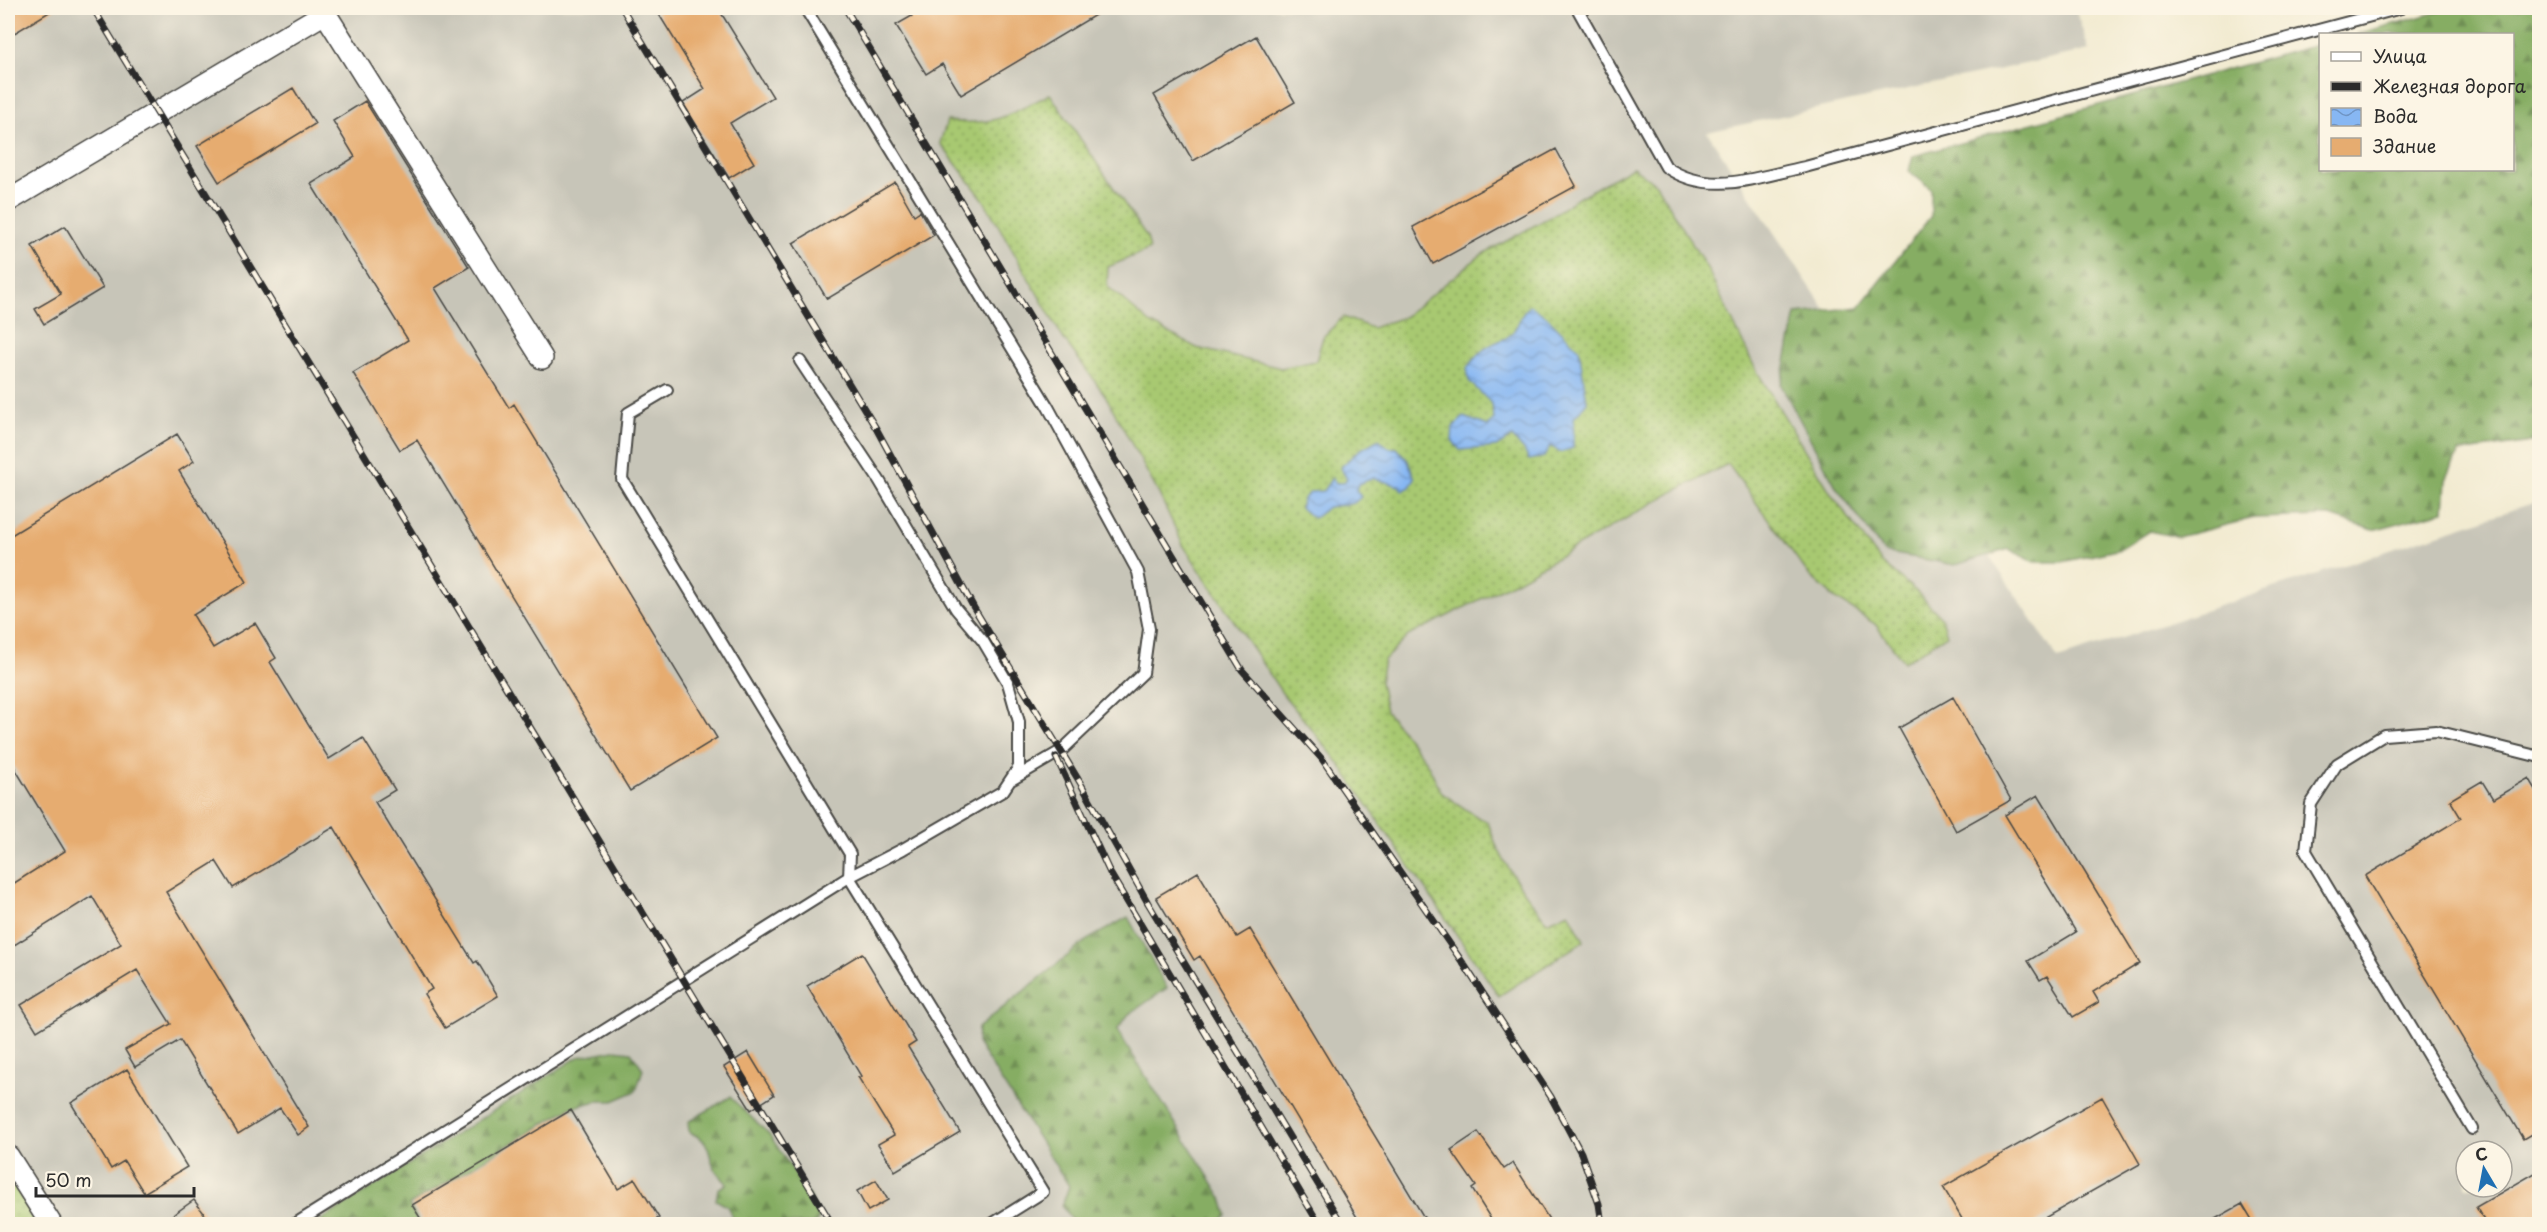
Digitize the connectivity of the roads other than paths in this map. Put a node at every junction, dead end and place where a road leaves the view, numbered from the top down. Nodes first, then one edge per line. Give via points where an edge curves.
1 (805, 8) edge
2 (1577, 8) edge
3 (2401, 8) edge
4 (8, 201) edge
5 (542, 358) dead end
6 (800, 361) dead end
7 (667, 390) dead end
8 (2540, 757) edge
9 (1011, 780) junction
10 (849, 877) junction
11 (2472, 1129) dead end
12 (8, 1155) edge
13 (51, 1224) edge
14 (295, 1224) edge
15 (992, 1224) edge

1 - 9 lane via 1048,407 1138,573 1149,629 1143,673 1061,752
2 - 3 lane via 1666,167 1682,178 1724,184 1816,164
4 - 5 street via 325,13
6 - 9 lane via 879,480 956,609 983,641 1008,683 1019,722 1019,767
7 - 10 lane via 628,413 622,479 850,854
8 - 11 lane via 2436,731 2384,735 2337,764 2312,804 2306,851
9 - 10 lane via 1004,791
10 - 14 lane
10 - 15 lane via 1043,1192
12 - 13 street

